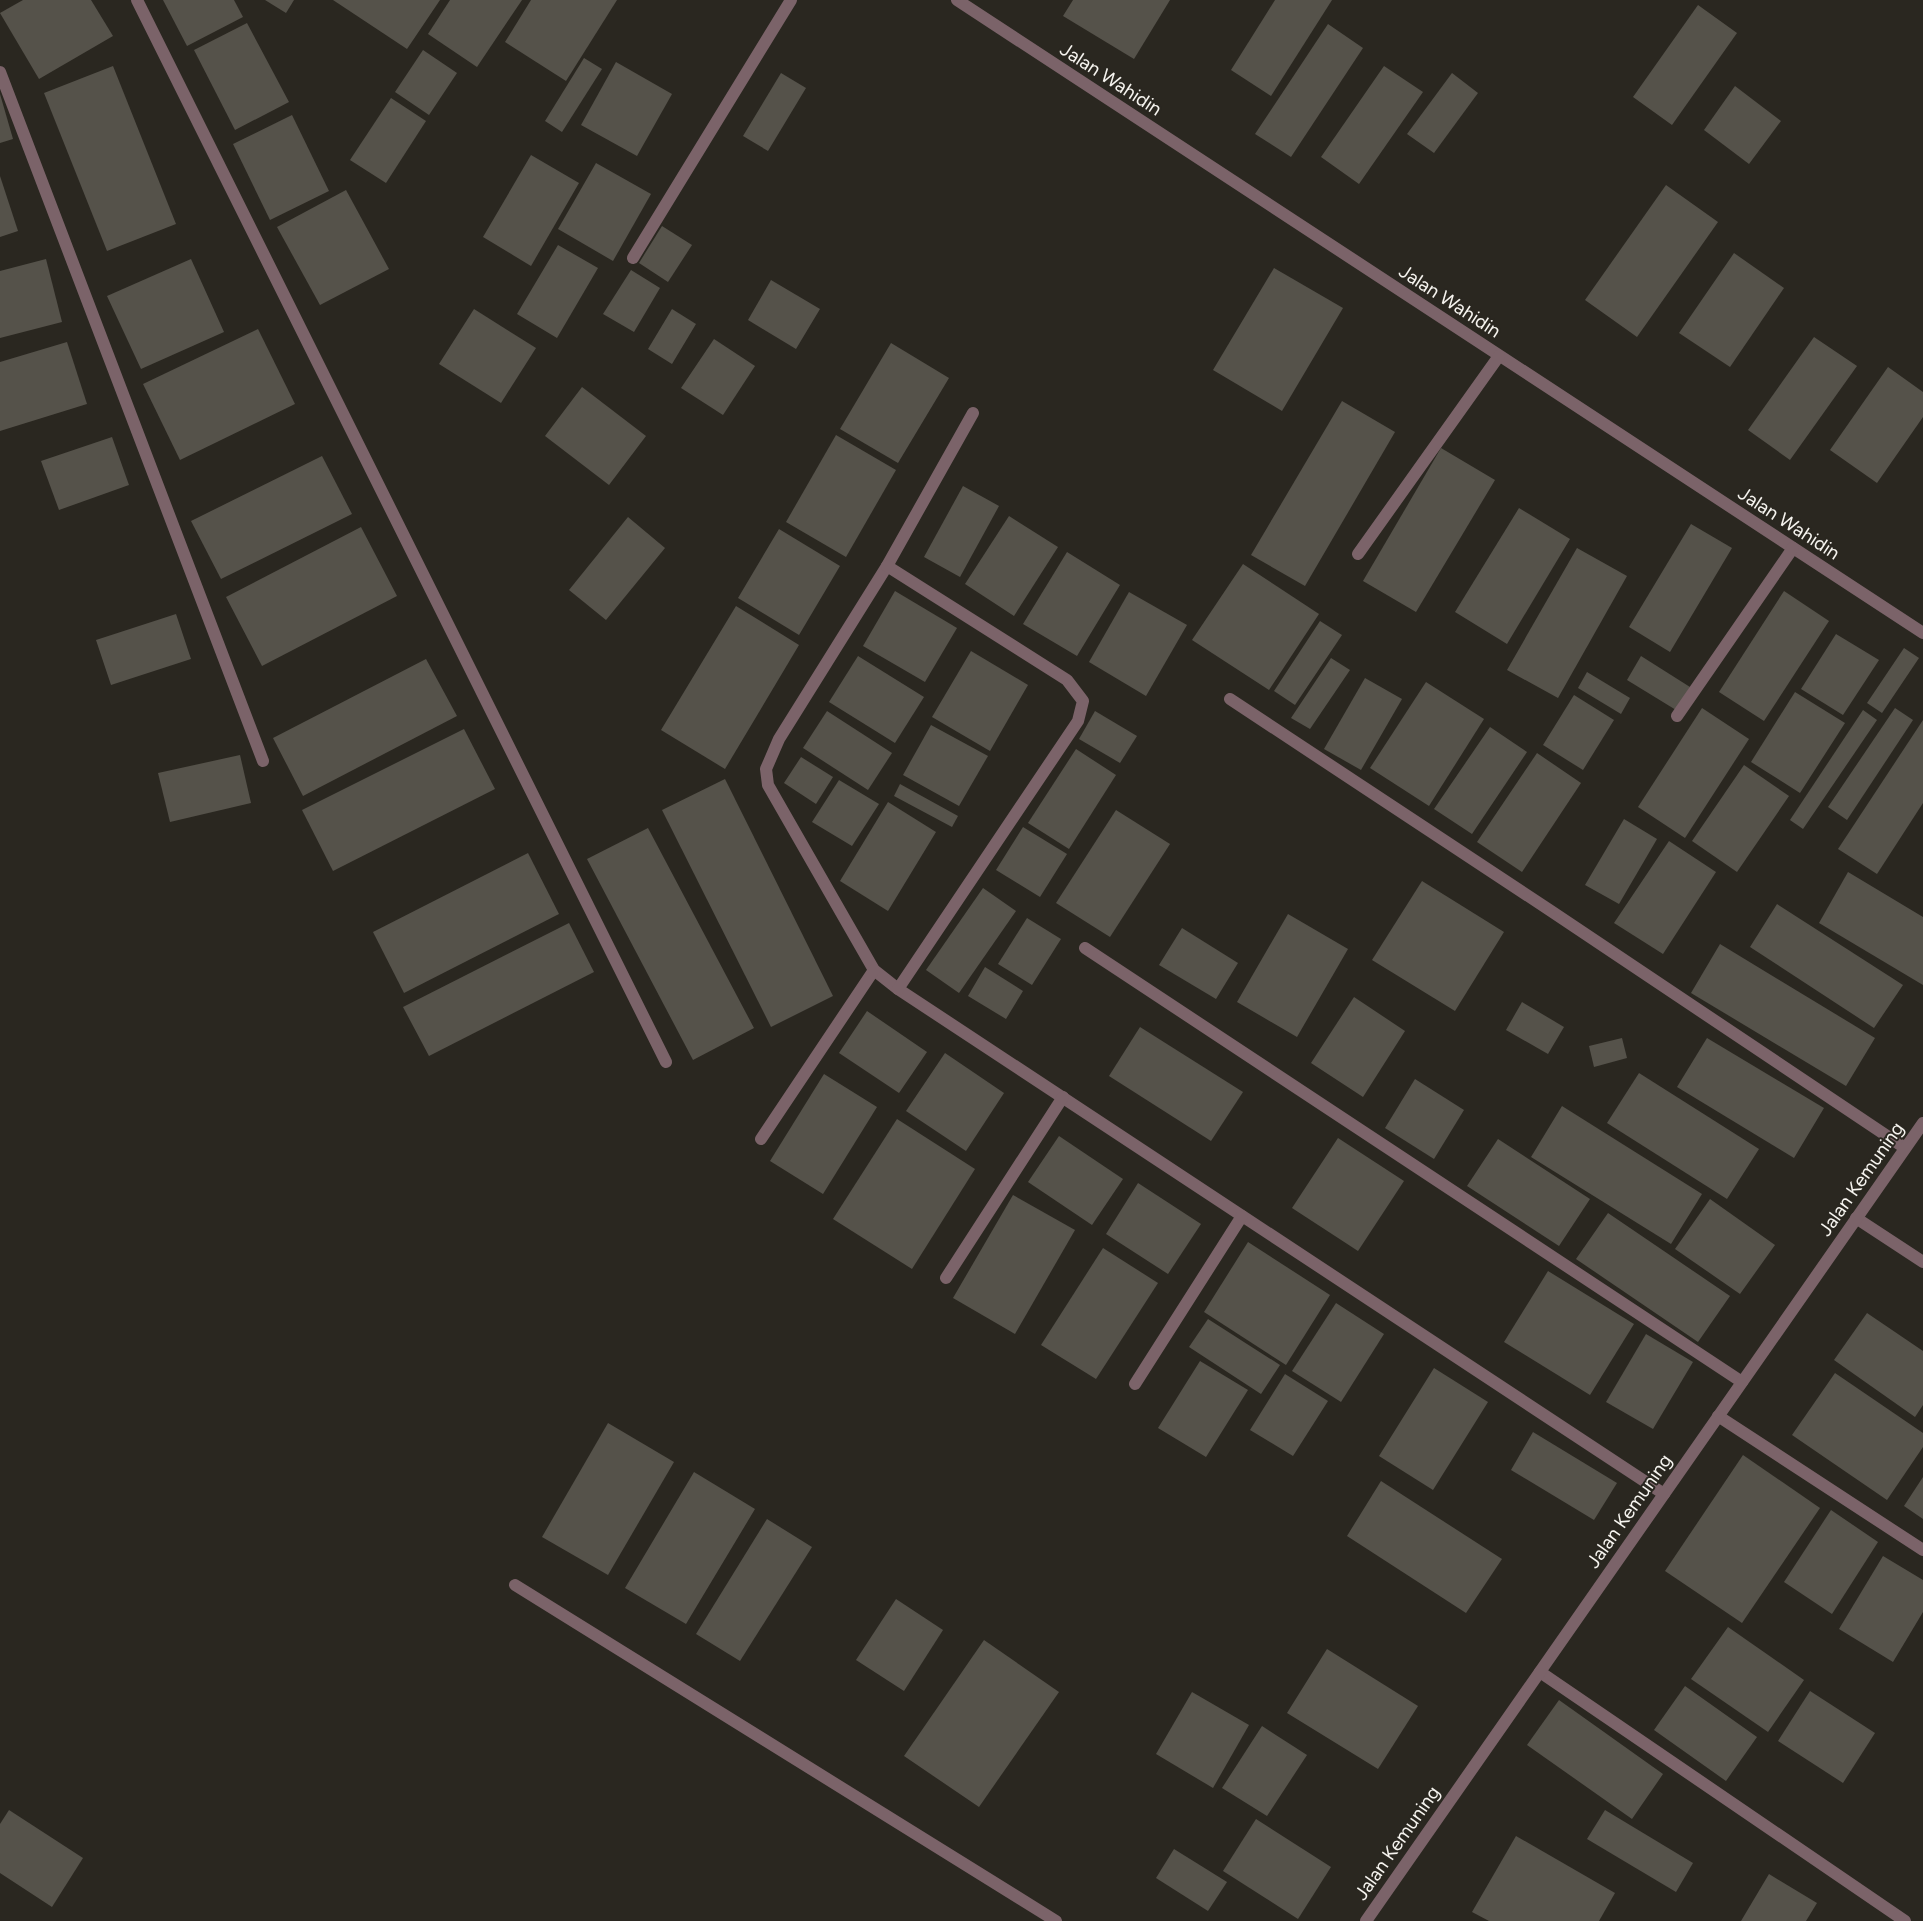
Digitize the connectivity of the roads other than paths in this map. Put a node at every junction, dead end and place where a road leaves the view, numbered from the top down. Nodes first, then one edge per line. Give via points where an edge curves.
1 (137, 0) edge
2 (791, 0) edge
3 (957, 0) edge
4 (0, 72) edge
5 (633, 258) dead end
6 (1499, 356) junction
7 (973, 414) dead end
8 (1793, 548) junction
9 (1358, 554) dead end
10 (887, 566) junction
11 (1923, 632) edge
12 (1230, 699) dead end
13 (1677, 716) dead end
14 (262, 761) dead end
15 (1085, 948) dead end
16 (874, 970) junction
17 (898, 989) junction
18 (666, 1062) dead end
19 (1063, 1097) junction
20 (1923, 1123) edge
21 (761, 1139) dead end
22 (1905, 1148) junction
23 (1242, 1216) junction
24 (1856, 1218) junction
25 (1923, 1262) edge
26 (946, 1278) dead end
27 (1742, 1382) junction
28 (1135, 1384) dead end
29 (1718, 1416) junction
30 (1664, 1494) junction
31 (1923, 1550) edge
32 (515, 1585) dead end
33 (1540, 1672) junction
34 (1056, 1921) edge
35 (1366, 1921) edge
36 (1905, 1921) edge

1 - 18 street
2 - 5 street
3 - 6 street, Jalan Wahidin
4 - 14 street
6 - 8 street, Jalan Wahidin
6 - 9 street
7 - 10 street
8 - 11 street, Jalan Wahidin
8 - 13 street
10 - 16 street via 779,739 766,769 768,784
10 - 17 street via 1067,680 1083,701 1078,721
12 - 22 street
15 - 27 street
16 - 17 street
16 - 21 street
17 - 19 street
19 - 23 street
19 - 26 street
20 - 22 street, Jalan Kemuning
22 - 24 street, Jalan Kemuning
23 - 28 street
23 - 30 street
24 - 25 street
24 - 27 street, Jalan Kemuning
27 - 29 street, Jalan Kemuning
29 - 30 street, Jalan Kemuning
29 - 31 street
30 - 33 street, Jalan Kemuning
32 - 34 street
33 - 35 street, Jalan Kemuning
33 - 36 street

